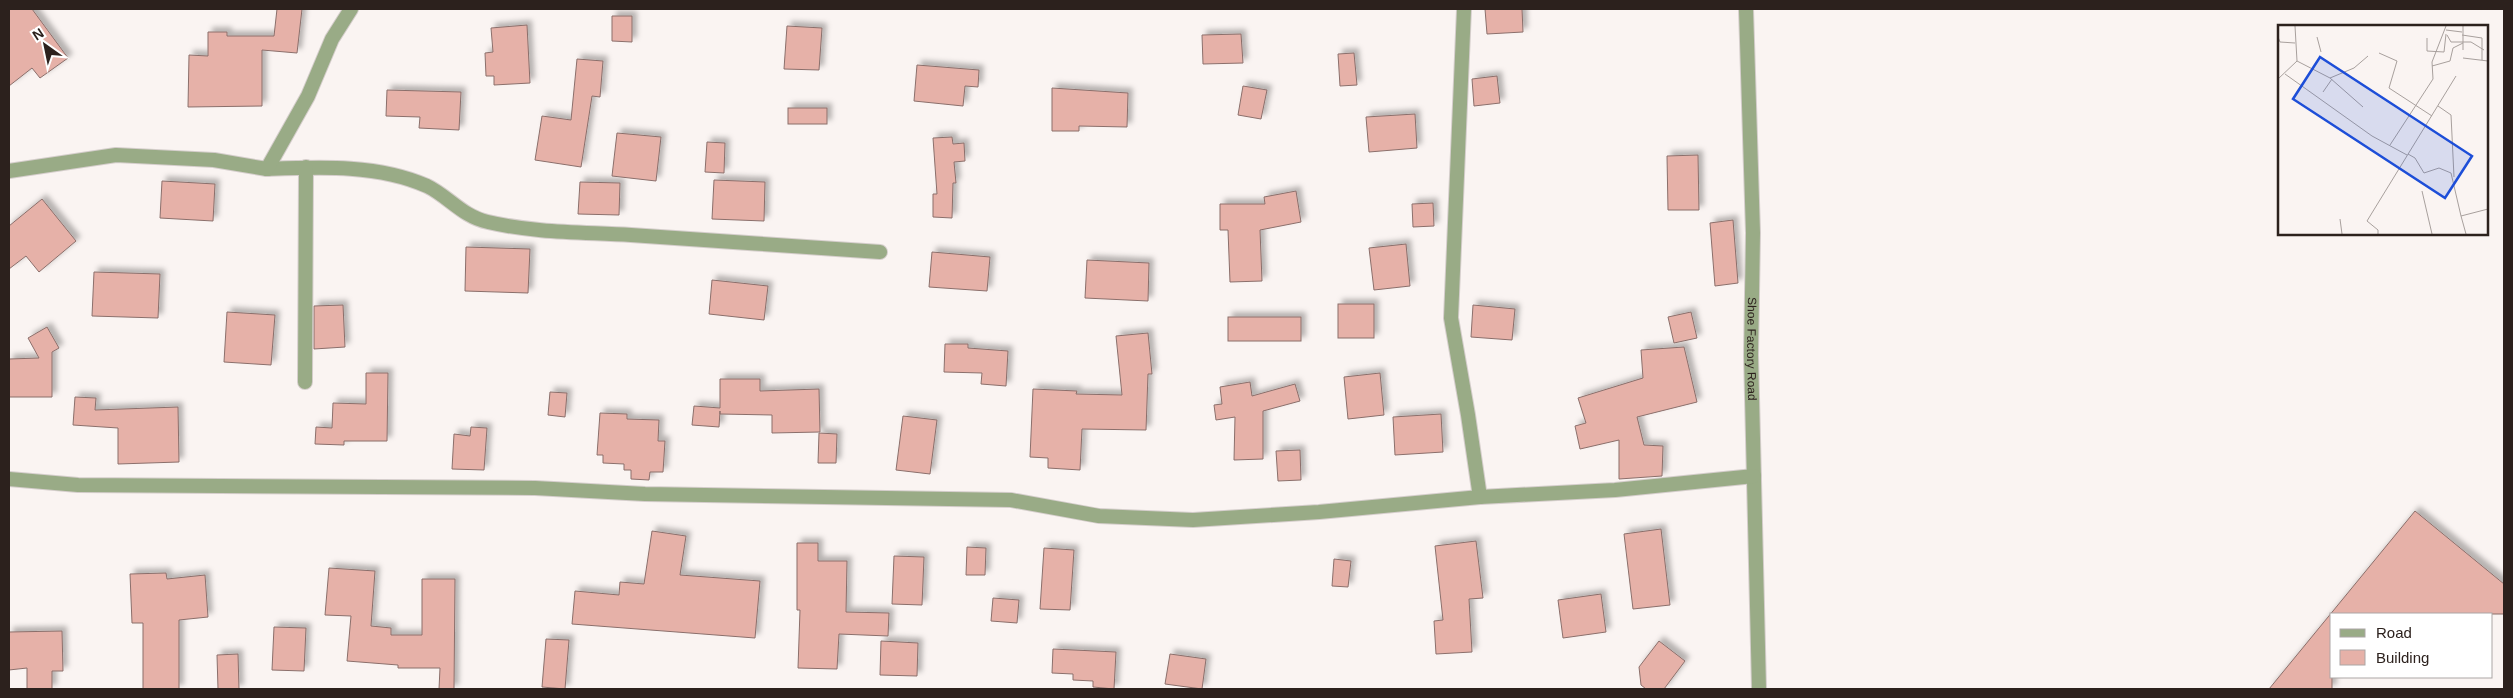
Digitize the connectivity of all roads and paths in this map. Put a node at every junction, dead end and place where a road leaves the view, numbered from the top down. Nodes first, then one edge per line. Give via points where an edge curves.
1 (351, 9) edge
2 (1464, 9) edge
3 (1746, 9) edge
4 (306, 167) junction
5 (267, 169) junction
6 (9, 171) edge
7 (880, 252) dead end
8 (305, 382) dead end
9 (1754, 476) junction
10 (9, 479) edge
11 (1480, 497) junction
12 (1759, 689) edge

1 - 5 street via 332,39 308,96
2 - 11 street via 1451,318
3 - 9 street, Shoe Factory Road via 1753,233 1751,355
4 - 5 street
4 - 7 street via 380,172 410,179 438,191 455,208 486,222 547,232
4 - 8 street
5 - 6 street via 214,160 116,155
9 - 11 street via 1615,490
9 - 12 street, Shoe Factory Road
10 - 11 street via 78,486 535,488 654,494 1011,500 1099,516 1193,520

